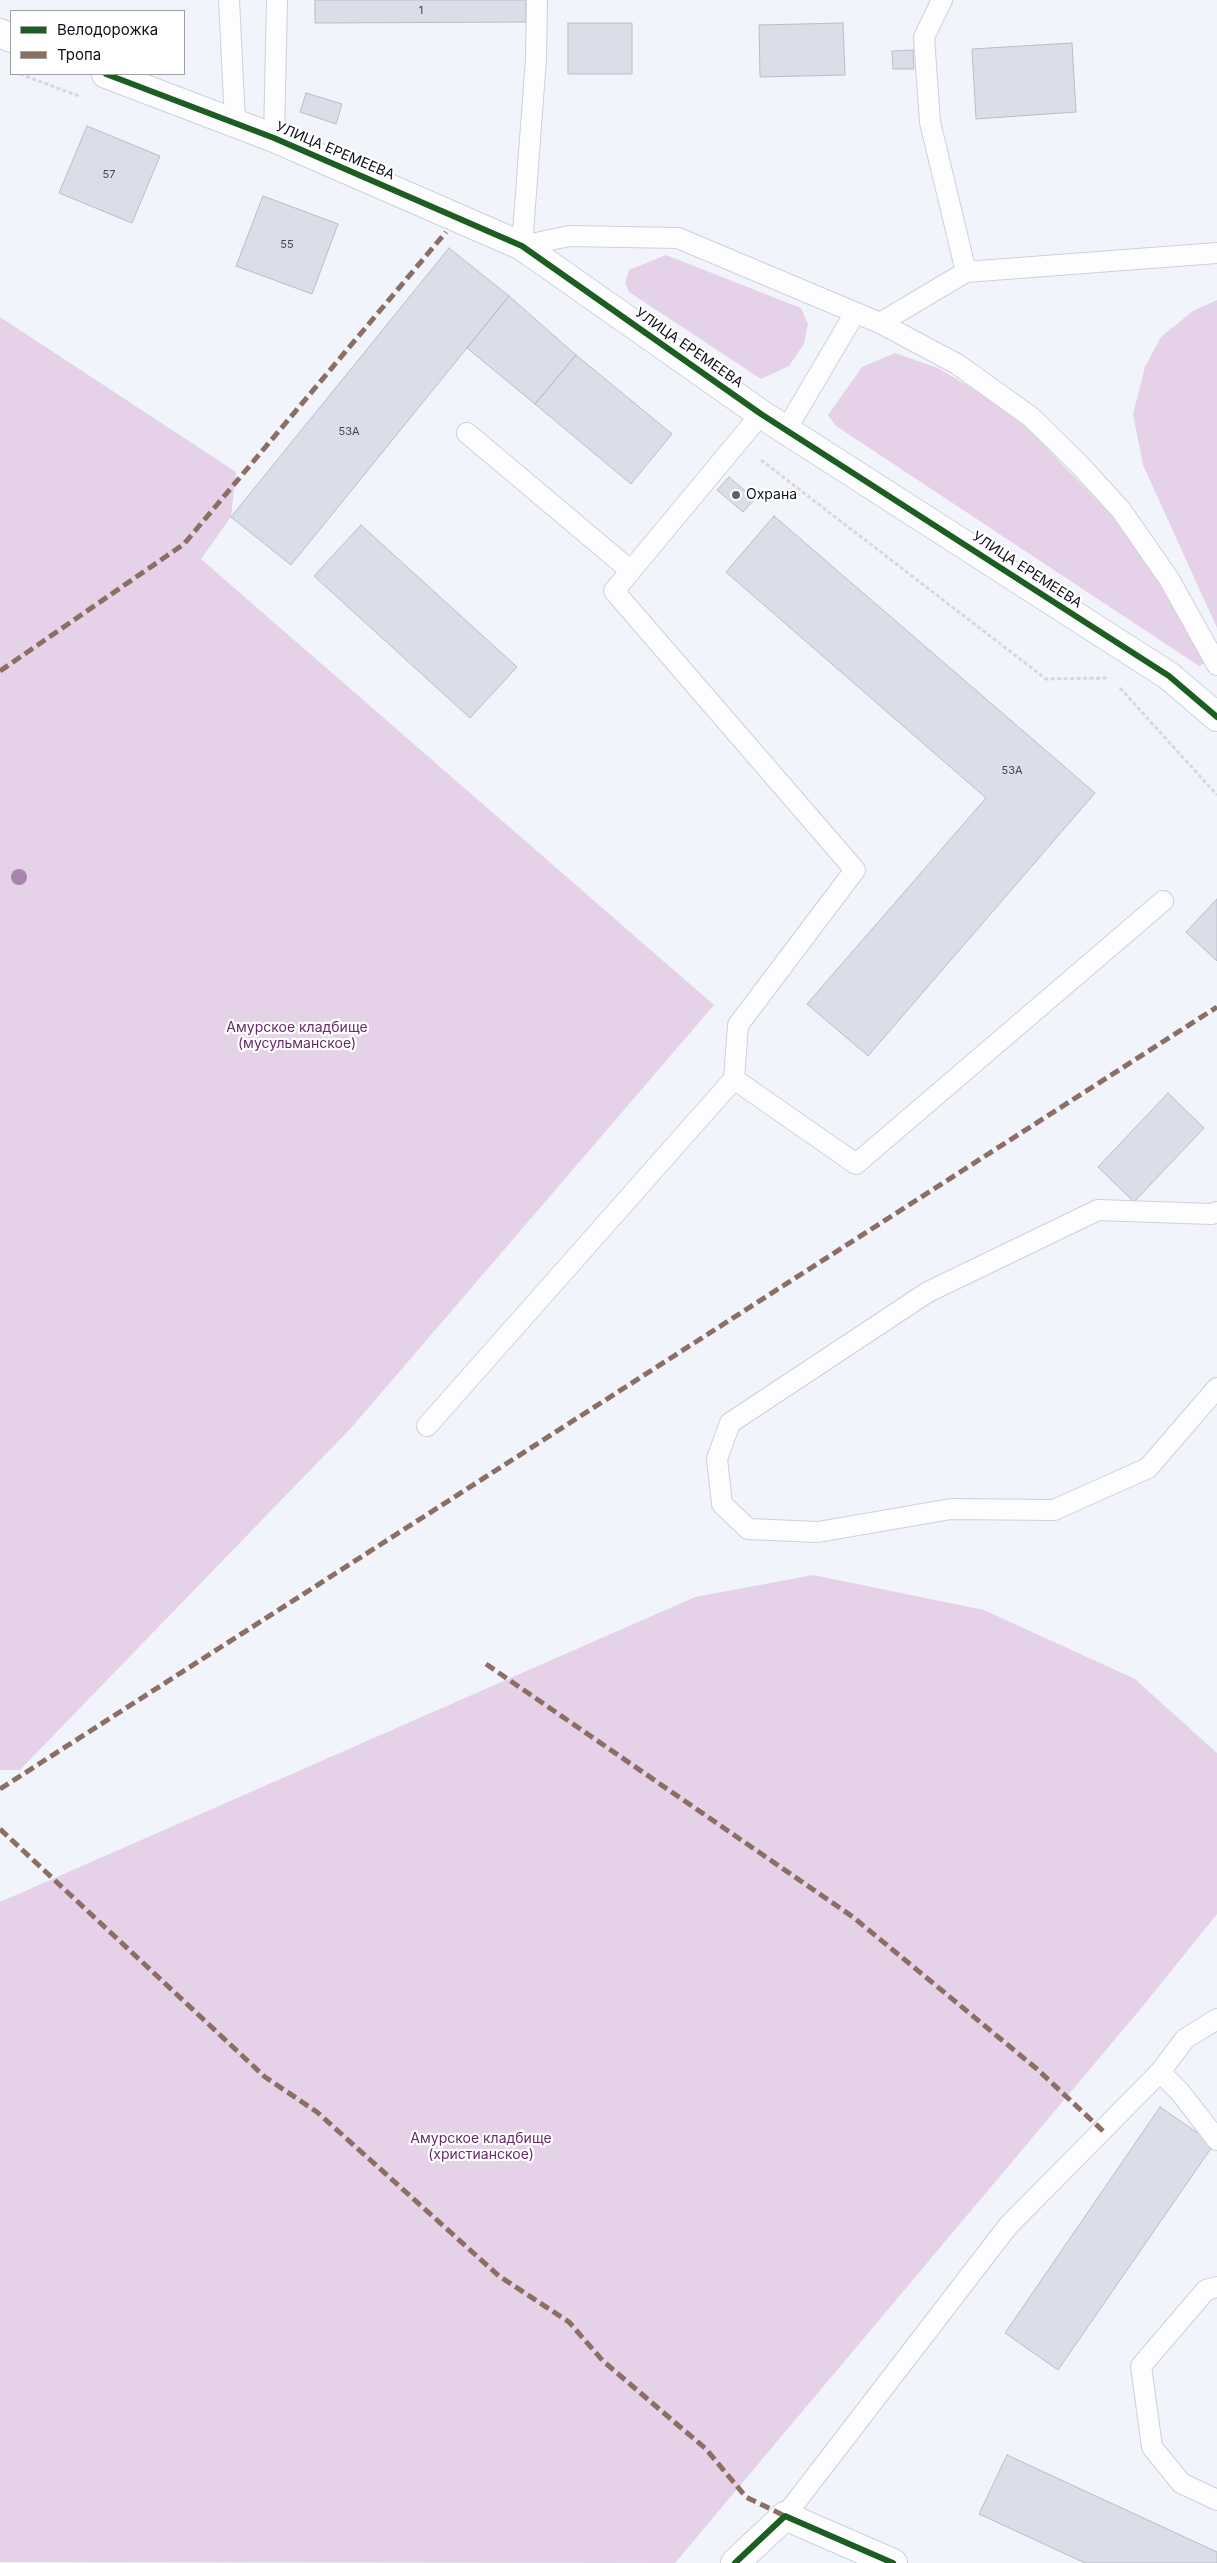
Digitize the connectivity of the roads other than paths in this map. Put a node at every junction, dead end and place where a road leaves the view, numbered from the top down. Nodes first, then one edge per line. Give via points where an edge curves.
1 (229, 0) edge
2 (276, 0) edge
3 (537, 0) edge
4 (942, 0) edge
5 (109, 75) edge
6 (235, 122) junction
7 (274, 138) junction
8 (522, 246) junction
9 (1217, 253) edge
10 (966, 272) junction
11 (855, 313) junction
12 (880, 323) junction
13 (761, 414) junction
14 (786, 430) junction
15 (467, 433) dead end
16 (631, 571) junction
17 (1217, 665) edge
18 (1217, 717) edge
19 (1163, 901) dead end
20 (734, 1079) junction
21 (1217, 1212) edge
22 (1217, 1388) edge
23 (427, 1426) dead end
24 (1217, 2019) edge
25 (1160, 2072) junction
26 (1217, 2140) edge
27 (1217, 2287) edge
28 (1217, 2500) edge
29 (785, 2516) junction
30 (735, 2563) edge
31 (893, 2563) edge

1 - 6 lane
2 - 7 lane
3 - 8 lane via 536,59
4 - 10 lane via 924,36 930,122
5 - 6 street, УЛИЦА ЕРЕМЕЕВА
6 - 7 street, УЛИЦА ЕРЕМЕЕВА
7 - 8 street, УЛИЦА ЕРЕМЕЕВА
8 - 11 lane via 569,236 678,238
8 - 13 street, УЛИЦА ЕРЕМЕЕВА
9 - 10 lane
10 - 12 lane
11 - 12 lane
11 - 14 lane
12 - 17 lane via 957,364 1031,418 1078,463 1121,510 1169,579
13 - 14 street, УЛИЦА ЕРЕМЕЕВА
13 - 16 lane
14 - 18 street, УЛИЦА ЕРЕМЕЕВА via 1169,676
15 - 16 lane
16 - 20 lane via 614,591 855,870 738,1024
19 - 20 lane via 856,1164
20 - 23 lane
21 - 22 lane via 1098,1210 928,1292 730,1422 717,1459 722,1504 748,1529 818,1532 951,1509 1054,1510 1148,1468
24 - 25 lane via 1184,2039
25 - 26 lane
25 - 29 lane via 1008,2226
27 - 28 lane via 1206,2290 1141,2366 1152,2447 1181,2484
29 - 30 street
29 - 31 street

